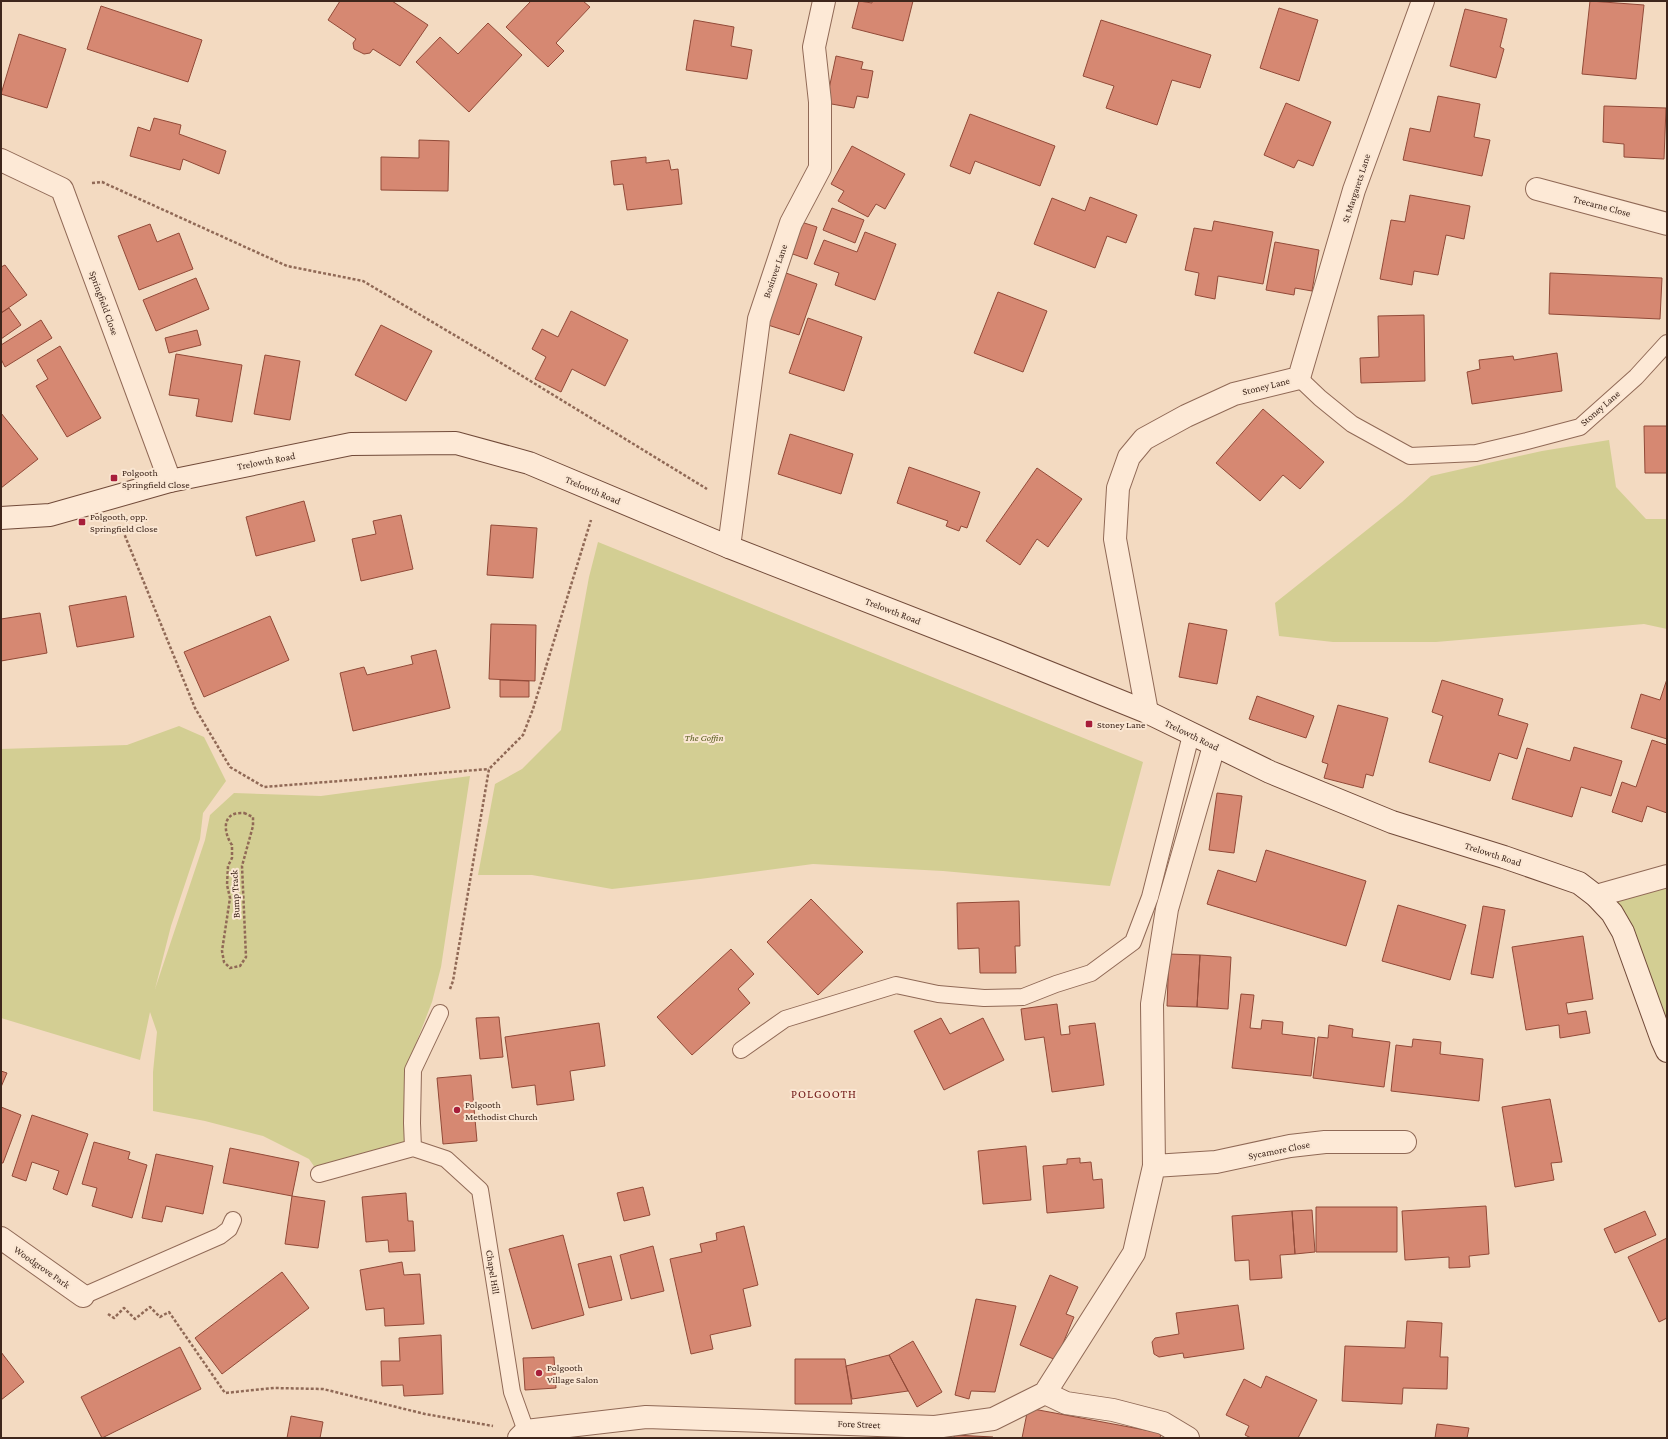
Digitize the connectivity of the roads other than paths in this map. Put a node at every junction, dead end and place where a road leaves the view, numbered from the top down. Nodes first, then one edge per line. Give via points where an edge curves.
1 (824, 1) edge
2 (1423, 1) edge
3 (1, 160) edge
4 (1537, 188) dead end
5 (1667, 224) edge
6 (1667, 343) edge
7 (1299, 378) junction
8 (170, 481) junction
9 (1, 518) edge
10 (728, 547) junction
11 (1147, 712) junction
12 (1191, 735) junction
13 (1214, 746) junction
14 (1667, 876) edge
15 (1596, 896) junction
16 (440, 1013) road end
17 (741, 1050) dead end
18 (1667, 1051) edge
19 (1406, 1142) dead end
20 (413, 1148) junction
21 (1154, 1166) junction
22 (319, 1174) dead end
23 (233, 1220) dead end
24 (1, 1238) edge
25 (83, 1296) joint
26 (1045, 1393) junction
27 (935, 1432) edge
28 (522, 1435) edge
29 (1188, 1438) edge

1 - 10 street, Bosinver Lane via 814,47 820,102 820,168 791,223 759,319
2 - 7 street, St Margarets Lane via 1354,190
3 - 8 street, Springfield Close via 62,188
4 - 5 street, Trecarne Close
6 - 7 lane, Stoney Lane via 1636,377 1580,426 1527,442 1476,453 1410,456 1352,424
7 - 11 street, Stoney Lane via 1234,394 1186,416 1144,439 1129,457 1118,488 1115,539
8 - 9 street, Trelowth Road via 50,515
8 - 10 street, Trelowth Road via 351,444 456,443 529,463
10 - 11 street, Trelowth Road
11 - 12 street, Trelowth Road
12 - 13 street, Trelowth Road
12 - 17 lane via 1150,897 1133,942 1091,973 1023,997 984,998 938,994 896,985 785,1019
13 - 15 street, Trelowth Road via 1392,822 1547,872 1578,884
13 - 21 street via 1167,909 1152,1004
14 - 15 street
15 - 18 street, Trelowth Road via 1612,913 1623,932
16 - 20 lane via 414,1070
19 - 21 street, Sycamore Close via 1325,1142 1290,1146 1216,1162
20 - 22 lane
20 - 28 lane, Chapel Hill via 446,1159 480,1190 512,1392
21 - 26 street via 1134,1253
23 - 25 lane via 229,1229 220,1236
24 - 25 street, Woodgrove Park
26 - 27 street, Fore Street via 993,1419
26 - 29 street via 1066,1403 1113,1410 1164,1423
27 - 28 street, Fore Street via 646,1417

